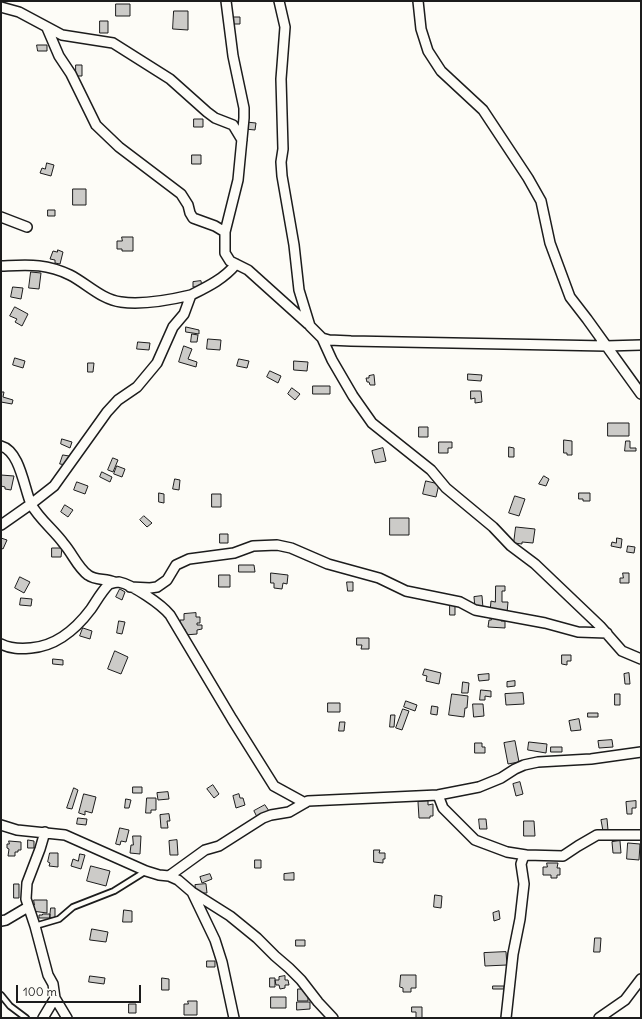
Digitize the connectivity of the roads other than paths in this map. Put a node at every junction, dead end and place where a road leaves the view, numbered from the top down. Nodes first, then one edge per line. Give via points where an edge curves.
1 (226, 1) edge
2 (279, 1) edge
3 (418, 1) edge
4 (2, 8) edge
5 (47, 28) junction
6 (242, 140) junction
7 (1, 217) edge
8 (27, 227) dead end
9 (225, 232) junction
10 (236, 264) junction
11 (1, 266) edge
12 (191, 295) junction
13 (310, 326) junction
14 (322, 338) junction
15 (641, 345) edge
16 (606, 346) junction
17 (641, 394) edge
18 (1, 446) edge
19 (32, 504) junction
20 (1, 525) edge
21 (114, 582) junction
22 (130, 587) junction
23 (607, 633) junction
24 (1, 644) edge
25 (641, 659) edge
26 (641, 752) edge
27 (438, 796) junction
28 (305, 802) junction
29 (1, 826) edge
30 (45, 832) junction
31 (641, 835) edge
32 (526, 855) junction
33 (146, 871) junction
34 (169, 876) junction
35 (192, 892) junction
36 (28, 907) junction
37 (1, 921) edge
38 (35, 926) junction
39 (641, 979) edge
40 (1, 995) edge
41 (55, 998) junction
42 (26, 1018) edge
43 (43, 1018) edge
44 (67, 1018) edge
45 (234, 1018) edge
46 (333, 1018) edge
47 (506, 1018) edge
48 (599, 1018) edge

1 - 6 street via 233,56 244,108
2 - 13 street via 285,27 281,79 282,176 299,290
3 - 16 street via 421,29 428,51 441,71 483,110 537,193 544,209 550,243 570,297
4 - 5 street via 19,12
5 - 6 street via 62,35 113,43 170,79 215,118 233,125
5 - 9 street via 96,125 181,194 193,218
6 - 9 street via 238,180
7 - 8 street
9 - 10 street via 225,253 230,261
10 - 12 street via 213,284
10 - 13 street via 254,274
11 - 12 street via 48,266 70,275 107,298 121,302 174,299
12 - 19 street via 184,314 173,326 158,363 137,387 118,400 107,412 60,480
13 - 14 street
14 - 16 street via 351,341
14 - 23 street via 352,396 372,423 431,470 446,488 535,564
15 - 16 street
16 - 17 street
18 - 19 street via 15,459
19 - 20 street
19 - 21 street via 85,573 93,578
21 - 22 street
21 - 24 street via 105,588 80,623 60,640 42,647 24,649
22 - 23 street via 157,587 167,580 176,565 189,559 234,552 253,546 277,545 291,548 328,564 379,578 406,591 460,602 476,610 578,632
22 - 28 street via 157,602 170,616 274,786
23 - 25 street via 622,651
26 - 27 street via 591,759 538,762 520,767 501,778 478,786
27 - 28 street
27 - 32 street via 443,808 475,840 508,852
28 - 34 street via 289,812 263,818 218,846 205,850
29 - 30 street
30 - 33 street via 65,835
30 - 36 street via 27,883
31 - 32 street via 597,835 563,856
32 - 47 street via 521,864 524,884
33 - 34 street
33 - 38 lane via 114,891 72,907 59,919
34 - 35 street
35 - 45 street via 215,940
35 - 46 street via 257,938 301,980
36 - 37 street
36 - 38 street
38 - 41 street
39 - 48 street via 625,1000
40 - 42 lane via 10,1006
41 - 43 street
41 - 44 street

